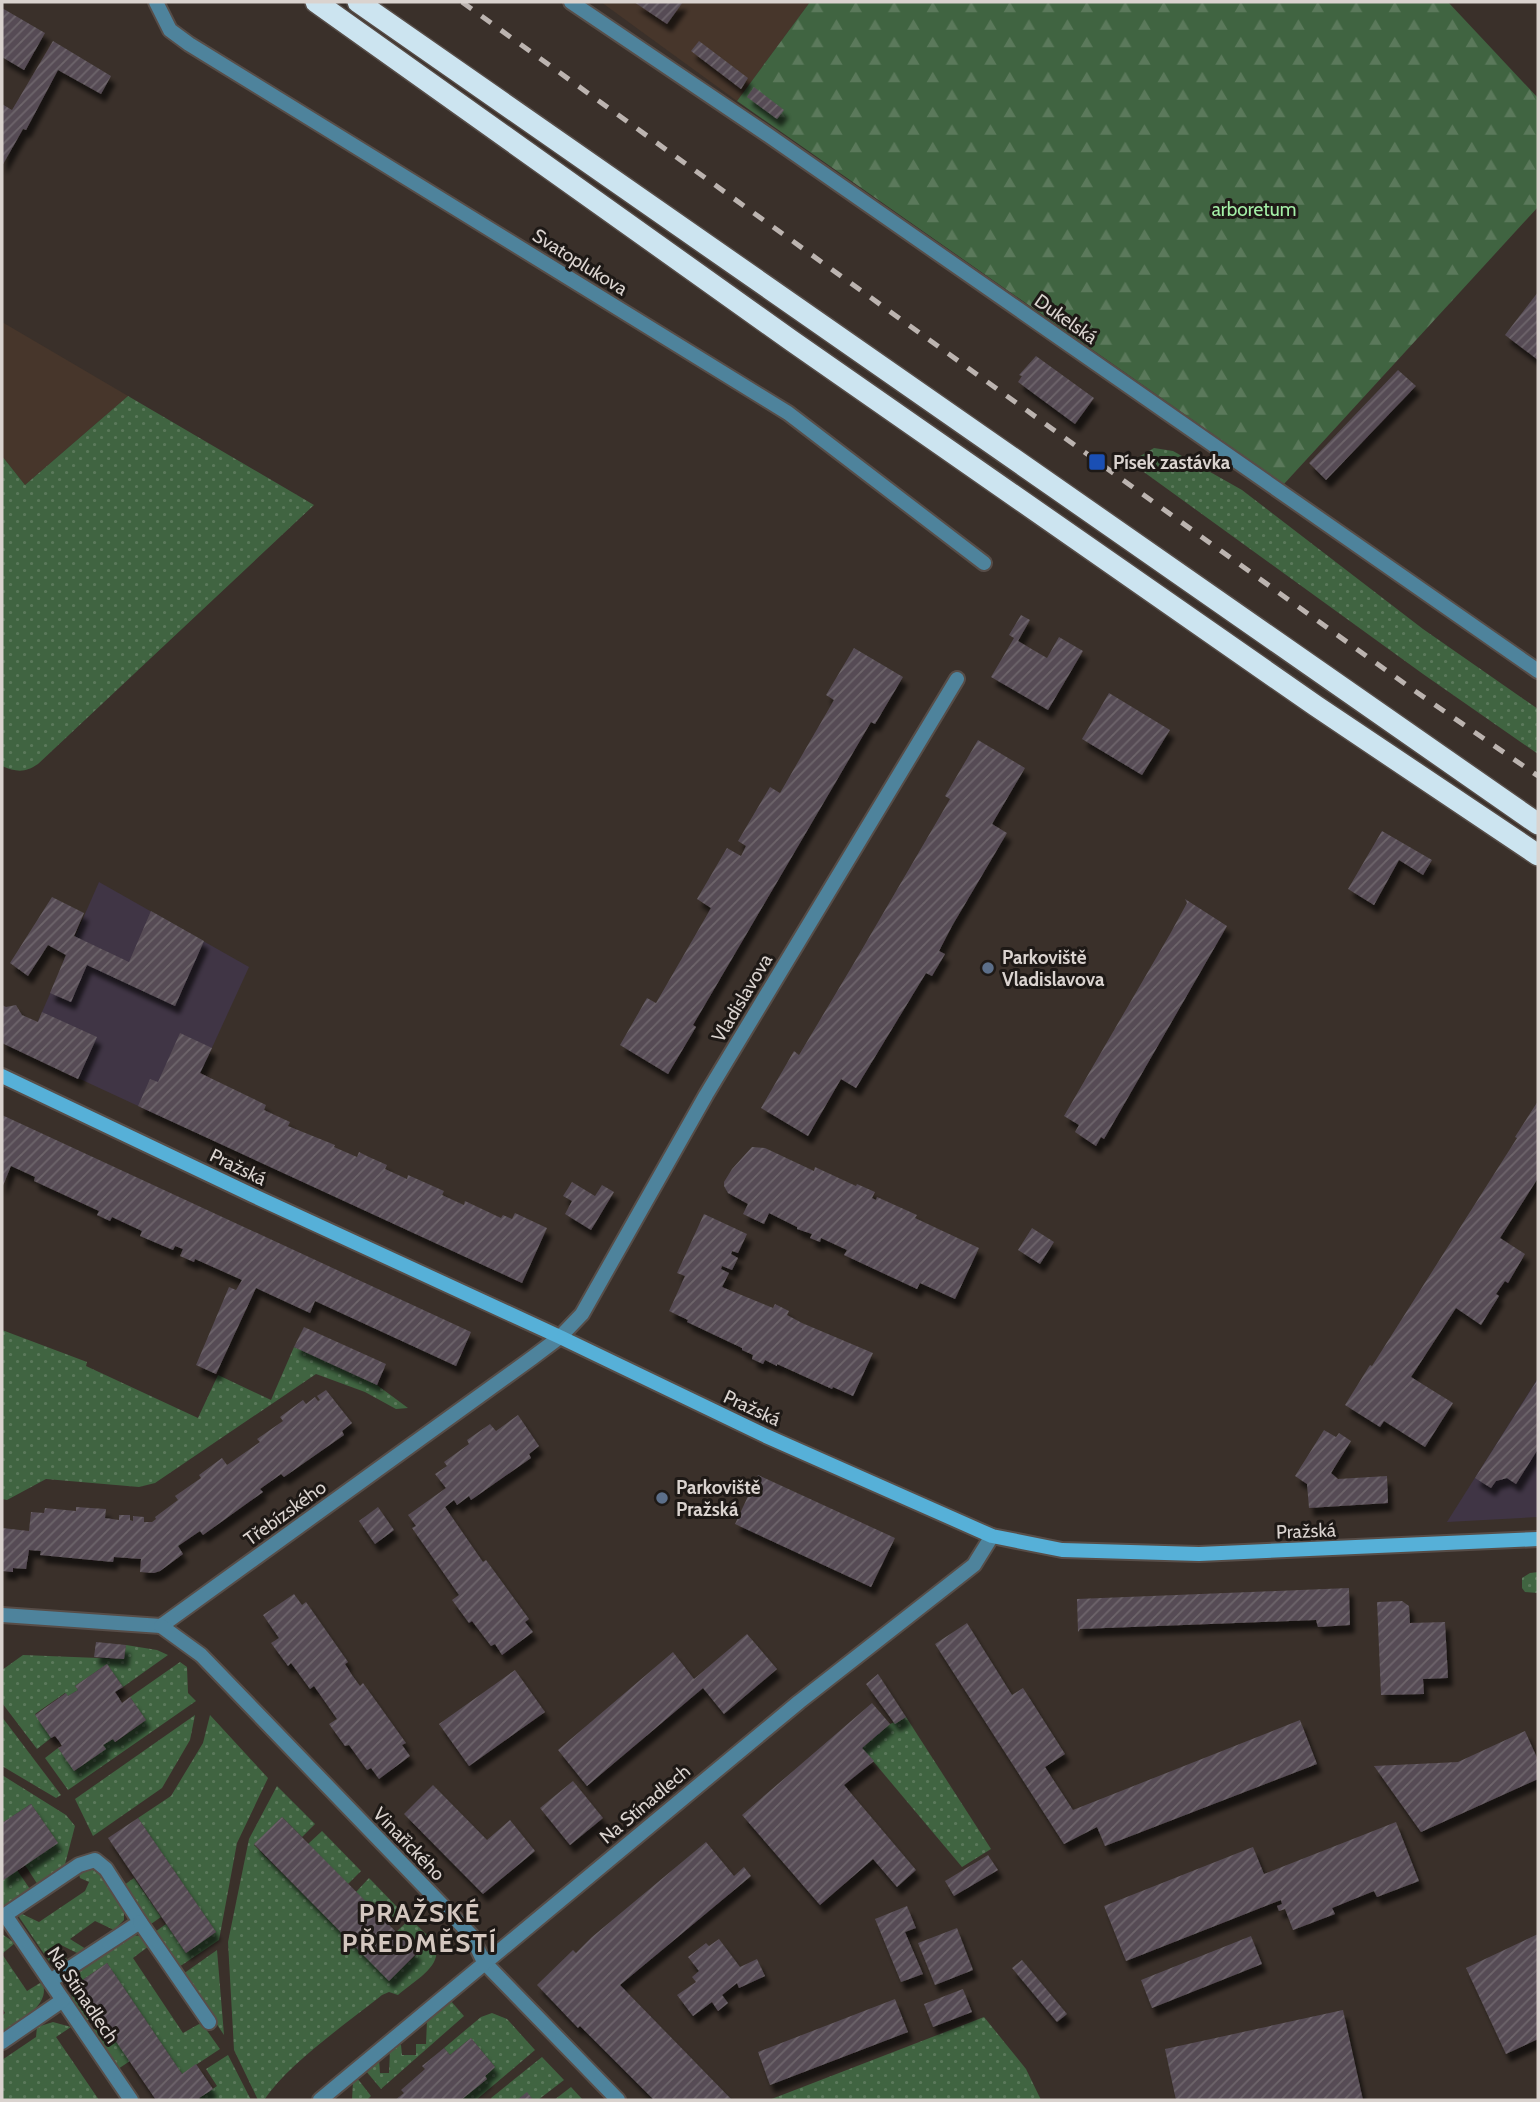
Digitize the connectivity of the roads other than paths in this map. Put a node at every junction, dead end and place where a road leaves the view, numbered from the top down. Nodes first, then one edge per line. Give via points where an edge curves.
1 (156, 2) edge
2 (316, 2) edge
3 (358, 2) edge
4 (571, 2) edge
5 (984, 563) dead end
6 (1538, 671) edge
7 (957, 679) dead end
8 (1538, 824) edge
9 (1538, 855) edge
10 (2, 1076) edge
11 (560, 1336) junction
12 (992, 1536) junction
13 (1538, 1539) edge
14 (2, 1615) edge
15 (161, 1626) junction
16 (3, 1917) edge
17 (140, 1922) junction
18 (485, 1962) junction
19 (50, 1981) junction
20 (63, 2000) junction
21 (209, 2022) dead end
22 (2, 2042) edge
23 (131, 2100) edge
24 (320, 2100) edge
25 (618, 2100) edge

1 - 5 street, Svatoplukova via 170,30 188,44 788,413
2 - 9 highway via 1316,706
3 - 8 highway
4 - 6 street, Dukelská
7 - 11 street, Vladislavova via 706,1095 582,1314
10 - 11 street, Pražská
11 - 12 street, Pražská via 766,1436
11 - 15 street, Třebízského
12 - 13 street, Pražská via 1062,1550 1199,1554
12 - 18 street, Na Stínadlech via 974,1565 817,1687
14 - 15 street
15 - 18 street, Vinařického via 201,1655 471,1935
16 - 17 street via 79,1865 95,1860 106,1869
16 - 19 street, Na Stínadlech
17 - 19 street
17 - 21 street
18 - 24 street, Na Stínadlech
18 - 25 street, Vinařického
19 - 20 street, Na Stínadlech
20 - 22 street
20 - 23 street, Na Stínadlech

